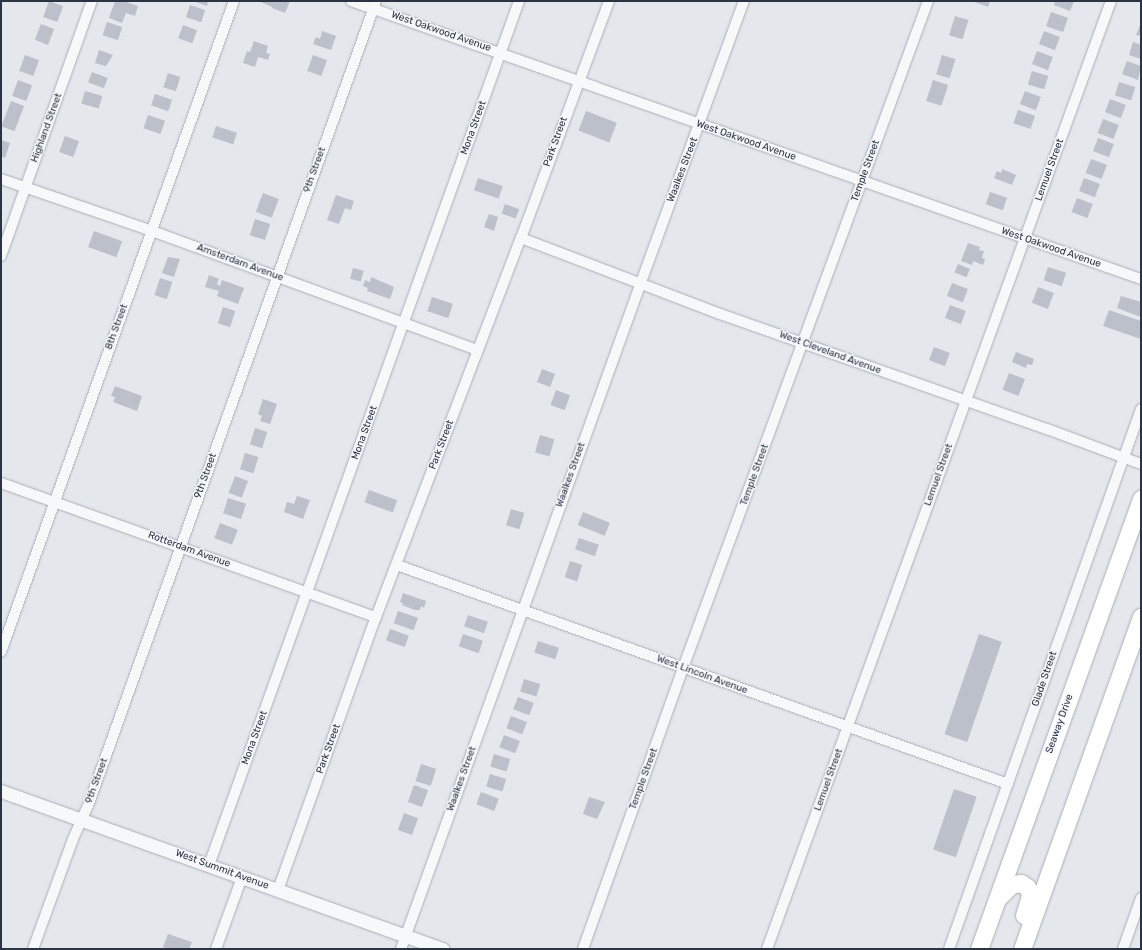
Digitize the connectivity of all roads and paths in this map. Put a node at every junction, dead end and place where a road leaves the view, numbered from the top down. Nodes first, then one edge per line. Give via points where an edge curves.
1 (92, 1) edge
2 (234, 1) edge
3 (351, 1) edge
4 (519, 1) edge
5 (609, 1) edge
6 (744, 1) edge
7 (928, 1) edge
8 (1111, 1) edge
9 (375, 5) edge
10 (501, 53) junction
11 (579, 81) junction
12 (700, 125) junction
13 (1, 179) edge
14 (862, 182) junction
15 (26, 188) junction
16 (152, 231) junction
17 (521, 238) junction
18 (1024, 239) junction
19 (1, 256) edge
20 (277, 277) junction
21 (1141, 279) edge
22 (640, 285) junction
23 (404, 323) junction
24 (803, 344) junction
25 (478, 350) junction
26 (965, 402) junction
27 (1141, 409) edge
28 (1123, 458) junction
29 (1141, 464) edge
30 (1, 483) edge
31 (1141, 498) edge
32 (54, 502) junction
33 (181, 547) junction
34 (397, 565) junction
35 (308, 592) junction
36 (522, 610) junction
37 (376, 617) junction
38 (1141, 617) edge
39 (1, 652) edge
40 (683, 668) junction
41 (848, 727) junction
42 (1008, 784) junction
43 (1, 791) edge
44 (81, 820) junction
45 (209, 865) junction
46 (242, 877) junction
47 (278, 890) junction
48 (1141, 898) edge
49 (997, 899) junction
50 (406, 936) junction
51 (33, 949) edge
52 (216, 949) edge
53 (401, 949) edge
54 (443, 949) edge
55 (583, 949) edge
56 (767, 949) edge
57 (948, 949) edge
58 (979, 949) edge
59 (1012, 949) edge
60 (1022, 949) edge
61 (1123, 949) edge

1 - 15 street, Highland Street
2 - 16 street, 8th Street
3 - 9 street, West Oakwood Avenue
4 - 10 street, Mona Street
5 - 11 street, Park Street
6 - 12 street, Waalkes Street
7 - 14 street, Temple Street
8 - 18 street, Lemuel Street
9 - 10 street, West Oakwood Avenue
9 - 20 street, 9th Street
10 - 11 street, West Oakwood Avenue
10 - 23 street, Mona Street
11 - 12 street, West Oakwood Avenue
11 - 17 street, Park Street
12 - 14 street, West Oakwood Avenue
12 - 22 street, Waalkes Street
13 - 15 street, Amsterdam Avenue
14 - 18 street, West Oakwood Avenue
14 - 24 street, Temple Street
15 - 16 street, Amsterdam Avenue
15 - 19 street, Highland Street
16 - 20 street, Amsterdam Avenue
16 - 32 street, 8th Street
17 - 22 street, West Cleveland Avenue
17 - 25 street, Park Street
18 - 21 street, West Oakwood Avenue
18 - 26 street, Lemuel Street
20 - 23 street, Amsterdam Avenue
20 - 33 street, 9th Street
22 - 24 street, West Cleveland Avenue
22 - 36 street, Waalkes Street
23 - 25 street, Amsterdam Avenue
23 - 35 street, Mona Street
24 - 26 street, West Cleveland Avenue
24 - 40 street, Temple Street
25 - 34 street, Park Street
26 - 28 street, West Cleveland Avenue
26 - 41 street, Lemuel Street
27 - 28 street, Glade Street
28 - 29 street, West Cleveland Avenue
28 - 42 street, Glade Street
30 - 32 street, Rotterdam Avenue
31 - 49 highway, Seaway Drive
32 - 33 street, Rotterdam Avenue
32 - 39 street, 8th Street
33 - 35 street, Rotterdam Avenue
33 - 44 street, 9th Street
34 - 36 street, West Lincoln Avenue
34 - 37 street, Park Street
35 - 37 street, Rotterdam Avenue
35 - 45 street, Mona Street
36 - 40 street, West Lincoln Avenue
36 - 50 street, Waalkes Street
37 - 47 street, Park Street
38 - 60 highway
40 - 41 street, West Lincoln Avenue
40 - 55 street, Temple Street
41 - 42 street, West Lincoln Avenue
41 - 56 street, Lemuel Street
42 - 57 street, Glade Street
43 - 44 street, West Summit Avenue
44 - 45 street, West Summit Avenue
44 - 51 street, 9th Street
45 - 46 street, West Summit Avenue
46 - 47 street, West Summit Avenue
46 - 52 street
47 - 50 street, West Summit Avenue
48 - 61 street
49 - 58 highway, Seaway Drive
49 - 59 highway via 1010,886 1020,883 1030,894
50 - 53 street, Waalkes Street
50 - 54 street, West Summit Avenue

